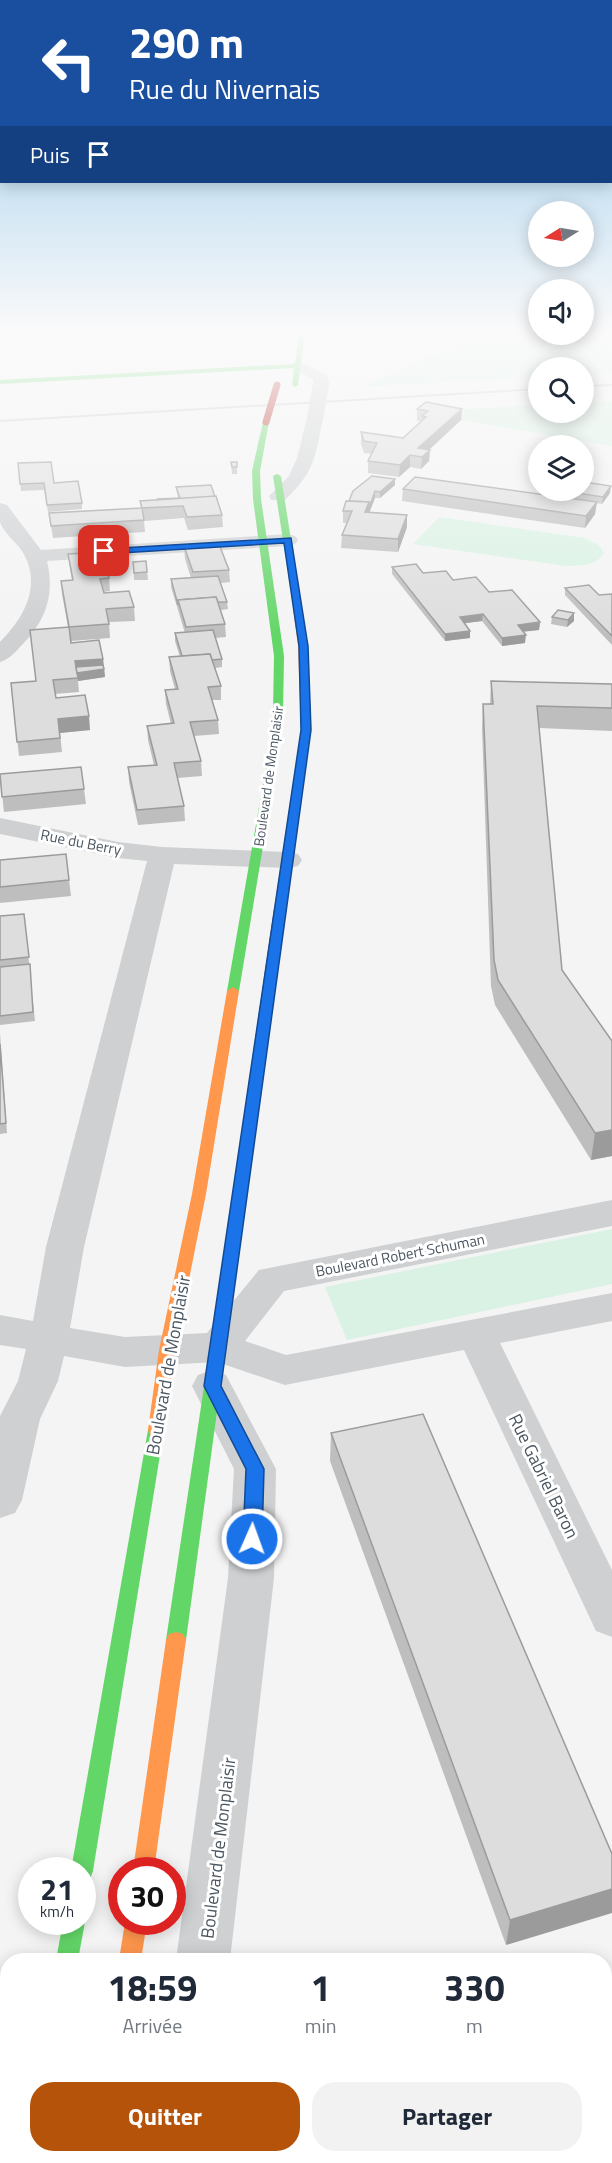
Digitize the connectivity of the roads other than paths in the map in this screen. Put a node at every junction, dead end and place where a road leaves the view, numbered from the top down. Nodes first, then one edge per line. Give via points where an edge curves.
1 (263, 434) edge
2 (311, 434) edge
3 (277, 459) dead end
4 (278, 496) junction
5 (0, 509) edge
6 (288, 540) junction
7 (263, 542) junction
8 (36, 556) junction
9 (0, 655) edge
10 (0, 826) edge
11 (162, 855) junction
12 (255, 859) junction
13 (288, 860) junction
14 (612, 1213) edge
15 (612, 1307) edge
16 (0, 1330) edge
17 (476, 1334) junction
18 (49, 1339) junction
19 (167, 1350) junction
20 (215, 1367) junction
21 (0, 1500) edge
22 (612, 1617) edge
23 (84, 1857) edge
24 (145, 1857) edge
25 (72, 1935) edge
26 (134, 1935) edge
27 (69, 1953) edge
28 (131, 1953) edge
29 (204, 1953) edge

1 - 7 main road, Boulevard de Monplaisir, bridge via 256,471
2 - 4 street, bridge via 297,478
3 - 4 main road, Boulevard de Monplaisir
4 - 6 main road, Boulevard de Monplaisir
5 - 8 street
6 - 7 street
6 - 13 main road, Boulevard de Monplaisir via 303,646 306,730
7 - 8 street
7 - 12 main road, Boulevard de Monplaisir via 279,677 274,750
8 - 9 street via 42,591 40,603 26,628
10 - 11 street, Rue du Berry
11 - 12 street, Boulevard de Monplaisir
11 - 18 street via 65,1247
12 - 13 street
12 - 19 main road, Boulevard de Monplaisir via 199,1194
13 - 20 main road, Boulevard de Monplaisir
14 - 20 street, Boulevard Robert Schuman via 272,1280
15 - 17 street
16 - 18 street
17 - 20 street via 285,1370
17 - 22 street, Rue Gabriel Baron
18 - 19 street via 125,1352
18 - 21 street via 38,1381 19,1419
19 - 20 street
19 - 23 main road, Boulevard de Monplaisir
20 - 24 main road, Boulevard de Monplaisir
20 - 29 street, Boulevard de Monplaisir via 255,1469 251,1578
25 - 27 main road
26 - 28 main road

